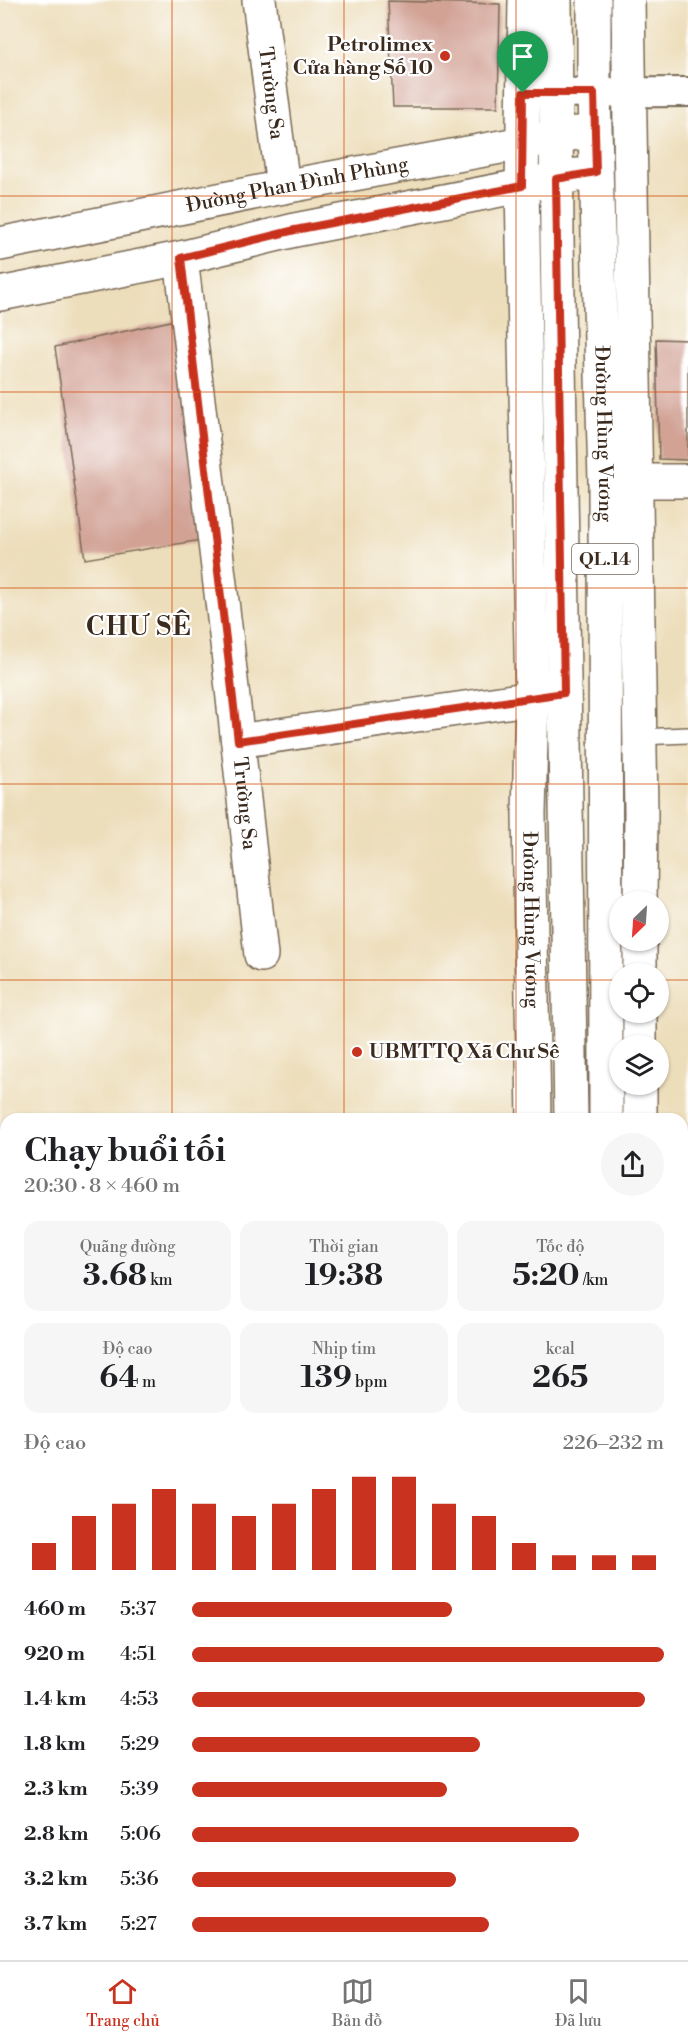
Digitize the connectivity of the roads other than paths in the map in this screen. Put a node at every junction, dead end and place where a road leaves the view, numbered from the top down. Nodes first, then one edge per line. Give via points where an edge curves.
1 (259, 0) edge
2 (525, 0) edge
3 (555, 0) edge
4 (594, 0) edge
5 (628, 0) edge
6 (629, 92) junction
7 (688, 92) edge
8 (523, 93) junction
9 (556, 93) junction
10 (594, 93) junction
11 (596, 130) junction
12 (556, 137) junction
13 (522, 143) junction
14 (596, 172) junction
15 (556, 179) junction
16 (522, 186) junction
17 (283, 187) junction
18 (0, 244) edge
19 (181, 258) junction
20 (0, 294) edge
21 (620, 481) junction
22 (688, 481) edge
23 (564, 693) junction
24 (532, 698) junction
25 (688, 735) edge
26 (639, 737) junction
27 (238, 741) junction
28 (640, 891) edge
29 (261, 955) dead end
30 (640, 1095) edge
31 (534, 1113) edge
32 (571, 1113) edge
33 (606, 1113) edge
34 (640, 1113) edge

1 - 17 main road, Trường Sa
2 - 8 main road, Đường Hùng Vương
3 - 9 main road, Đường Hùng Vương / QL.14
4 - 10 main road, Đường Hùng Vương / QL.14
5 - 6 main road, Đường Hùng Vương
6 - 7 street
6 - 10 street
6 - 21 main road, Đường Hùng Vương
8 - 9 street
8 - 13 main road, Đường Hùng Vương
9 - 10 street
9 - 12 main road, Đường Hùng Vương / QL.14
10 - 11 main road, Đường Hùng Vương / QL.14
11 - 12 main road, Đường Phan Đình Phùng
11 - 14 main road, Đường Hùng Vương / QL.14
12 - 13 main road, Đường Phan Đình Phùng
12 - 15 main road, Đường Hùng Vương / QL.14
13 - 16 main road, Đường Hùng Vương
13 - 17 main road, Đường Phan Đình Phùng
14 - 15 main road
14 - 21 main road, Đường Hùng Vương / QL.14
15 - 16 main road
15 - 23 main road, Đường Hùng Vương / QL.14
16 - 19 main road via 295,230
16 - 24 main road, Đường Hùng Vương
17 - 18 main road, Đường Phan Đình Phùng
19 - 20 main road
19 - 27 main road, Trường Sa
21 - 22 main road
21 - 26 main road, Đường Hùng Vương
21 - 33 main road, Đường Hùng Vương / QL.14
23 - 24 main road
23 - 32 main road, Đường Hùng Vương / QL.14
24 - 27 main road
24 - 31 main road, Đường Hùng Vương via 529,813
25 - 26 lane
26 - 28 main road, Đường Hùng Vương
27 - 29 main road, Trường Sa
30 - 34 main road

